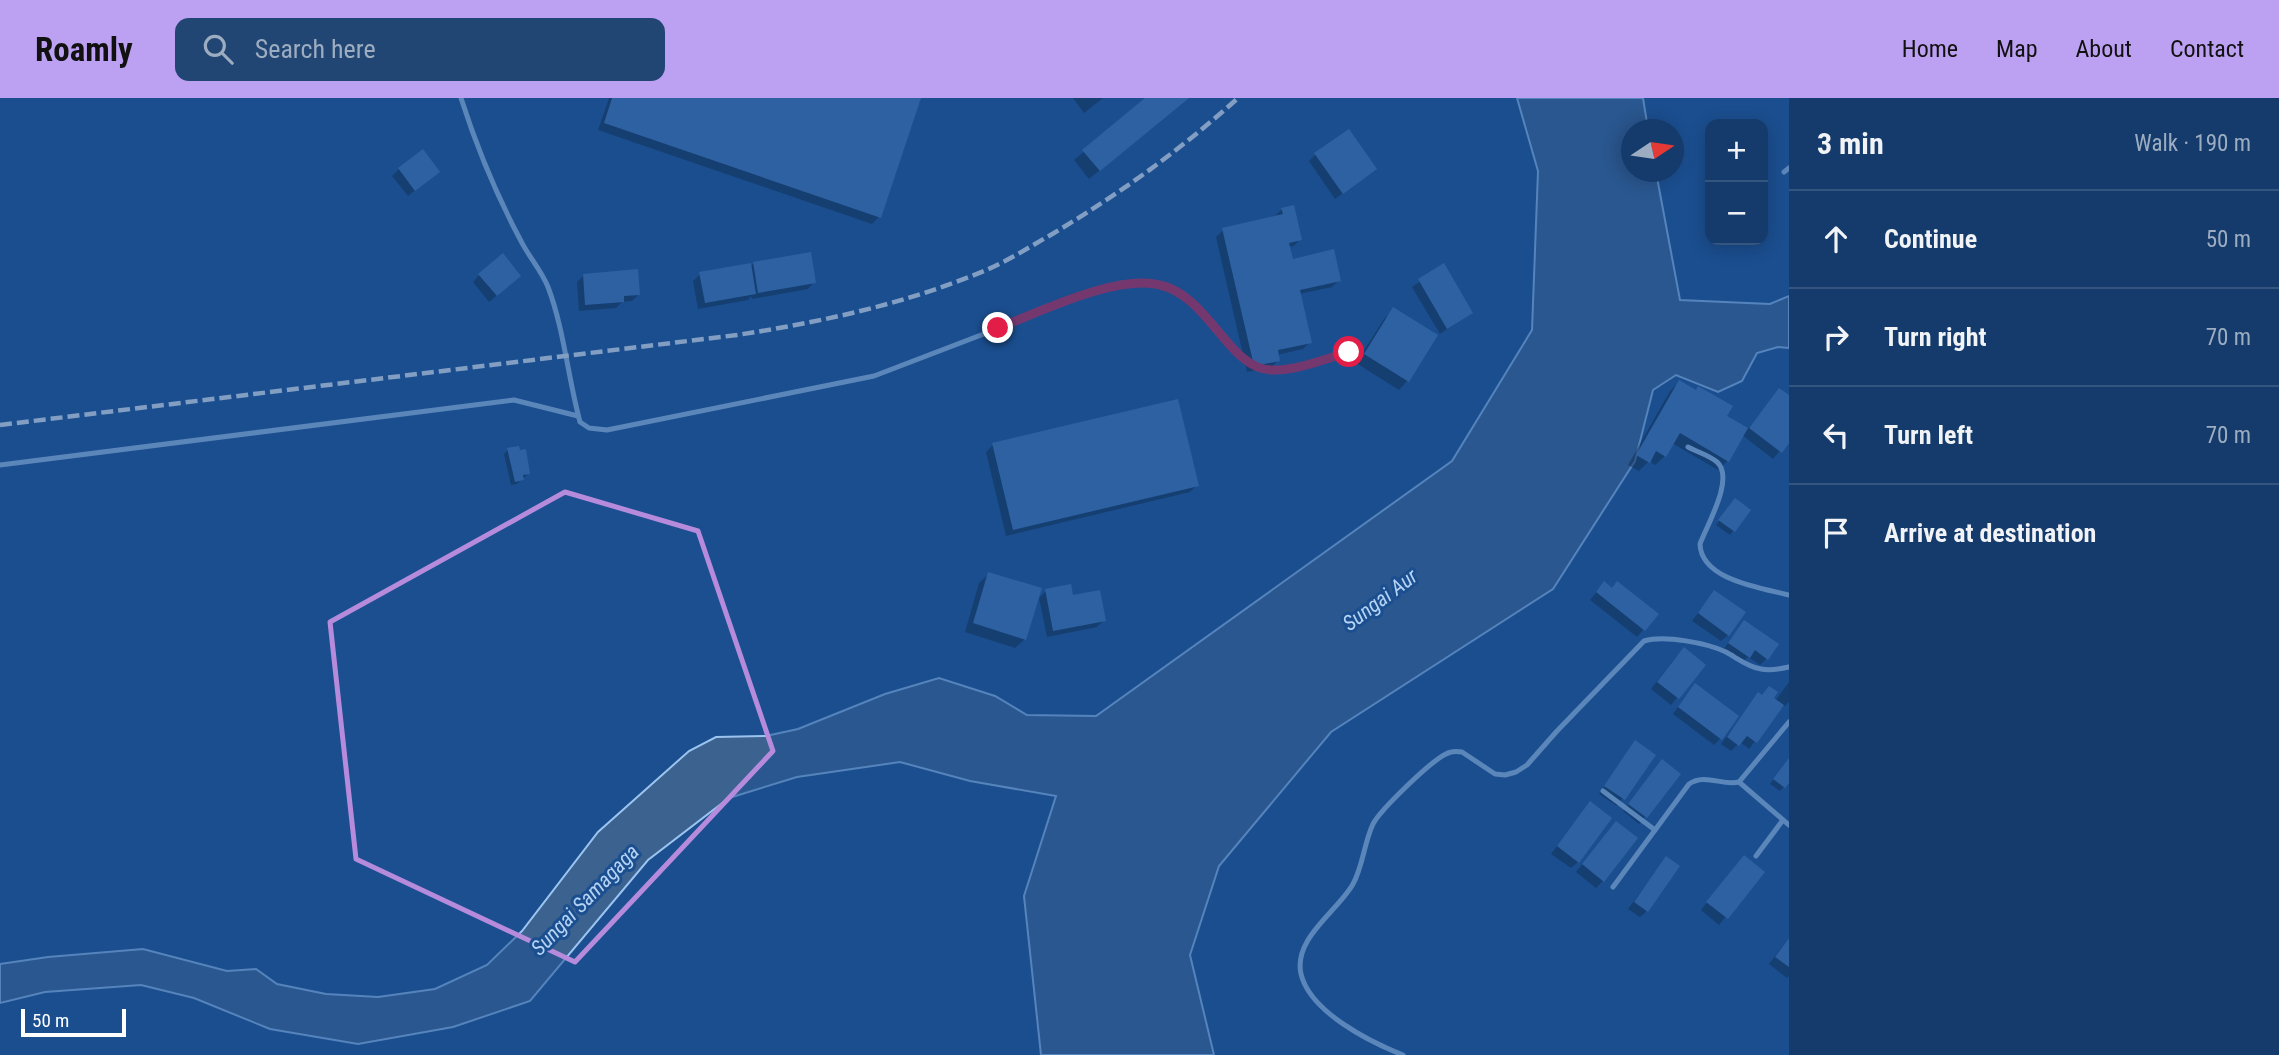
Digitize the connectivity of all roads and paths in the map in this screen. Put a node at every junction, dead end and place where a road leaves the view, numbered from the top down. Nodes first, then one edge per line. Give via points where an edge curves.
1 (461, 98) edge
2 (1349, 352) dead end
3 (578, 416) junction
4 (1688, 447) dead end
5 (0, 466) edge
6 (1789, 595) edge
7 (1789, 667) edge
8 (1789, 722) edge
9 (1739, 782) junction
10 (1603, 791) dead end
11 (1783, 820) junction
12 (1789, 825) edge
13 (1655, 830) junction
14 (1756, 856) dead end
15 (1613, 887) dead end
16 (1403, 1055) edge

1 - 3 lane via 521,243 548,288
2 - 3 lane via 1287,369 1256,367 1240,356 1202,310 1176,290 1126,284 1088,294 874,376 607,430 584,427
3 - 5 lane via 514,400
4 - 6 lane via 1719,464 1724,474 1700,544 1704,562 1729,578
7 - 16 lane via 1756,668 1698,643 1644,641 1527,765 1516,772 1495,774 1455,751 1439,759 1378,814 1353,884 1319,923 1304,949 1301,973 1328,1013
8 - 9 lane
9 - 11 lane
9 - 13 lane via 1693,781
10 - 13 lane
11 - 12 lane
11 - 14 lane
13 - 15 lane

